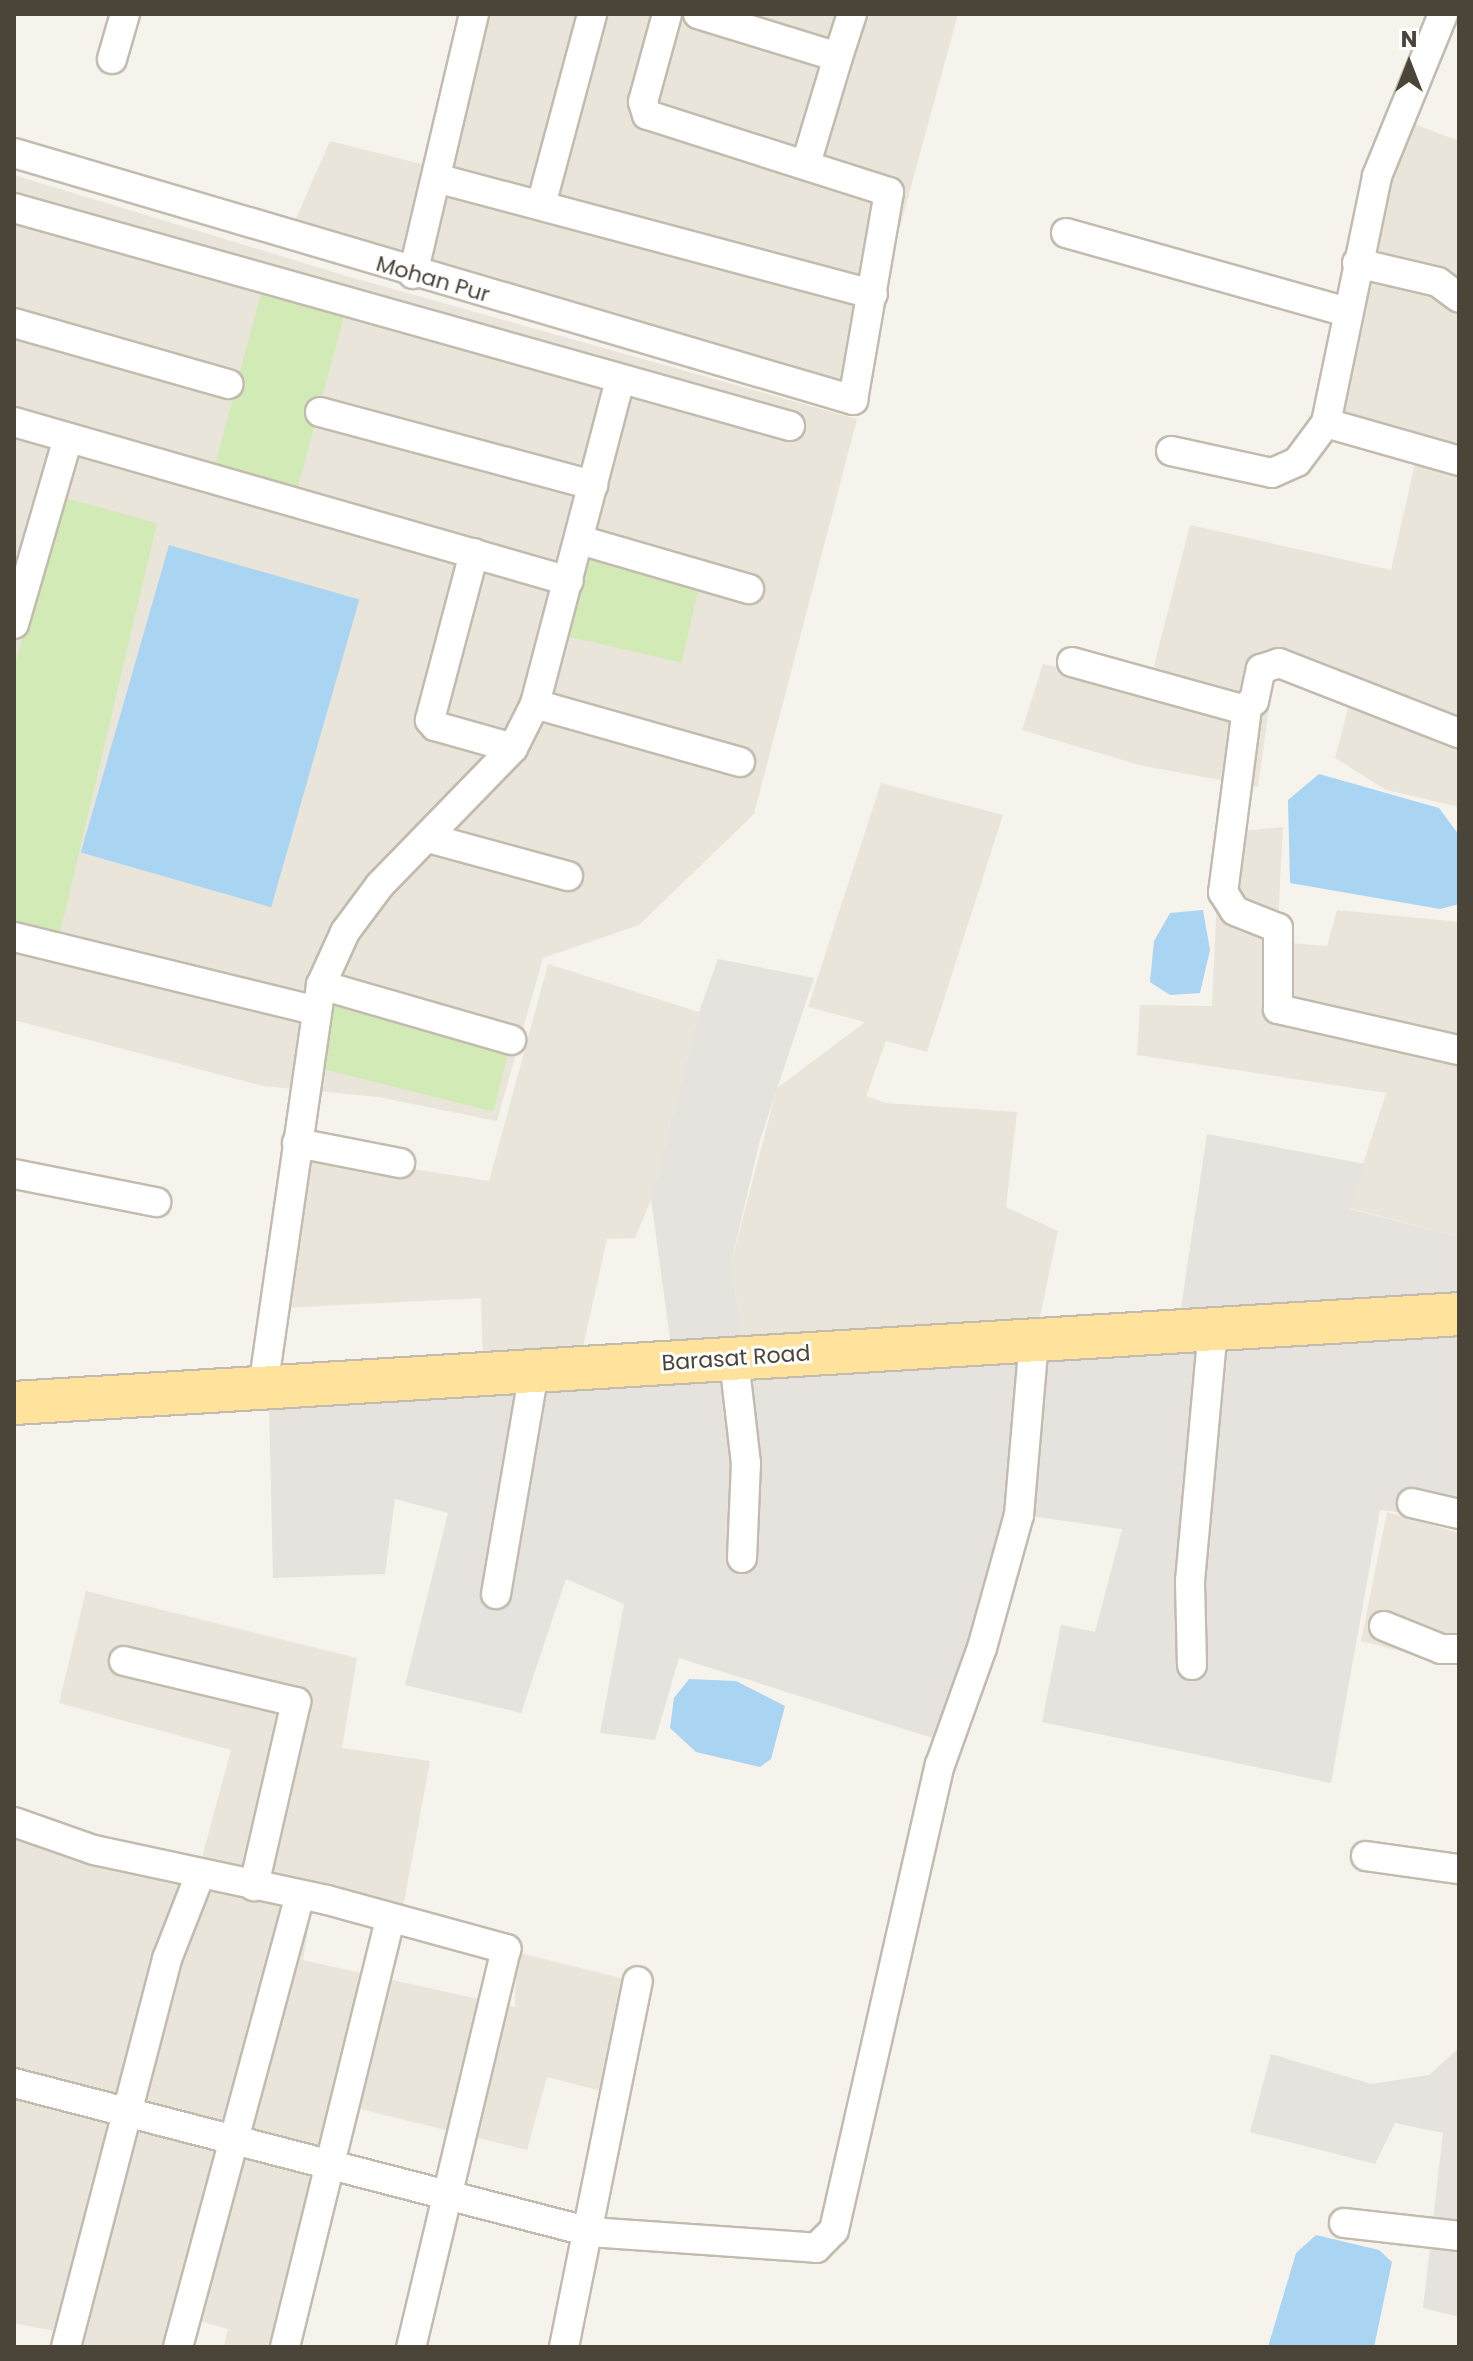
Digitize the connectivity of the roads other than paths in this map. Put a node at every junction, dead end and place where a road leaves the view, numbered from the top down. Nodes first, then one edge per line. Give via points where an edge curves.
1 (125, 14) edge
2 (474, 14) edge
3 (592, 14) edge
4 (667, 14) edge
5 (698, 14) edge
6 (852, 14) edge
7 (1443, 14) edge
8 (838, 57) junction
9 (112, 59) dead end
10 (14, 153) edge
11 (806, 164) junction
12 (436, 178) junction
13 (541, 205) junction
14 (14, 208) edge
15 (1066, 233) dead end
16 (1357, 263) junction
17 (413, 274) junction
18 (873, 294) junction
19 (1459, 298) edge
20 (1347, 312) junction
21 (14, 323) edge
22 (620, 380) junction
23 (228, 384) dead end
24 (320, 412) dead end
25 (14, 422) edge
26 (1326, 423) junction
27 (790, 426) dead end
28 (68, 438) junction
29 (1171, 451) dead end
30 (1459, 461) edge
31 (593, 485) junction
32 (580, 540) junction
33 (474, 553) junction
34 (569, 581) junction
35 (749, 589) dead end
36 (14, 624) edge
37 (1072, 662) dead end
38 (535, 704) junction
39 (1247, 708) junction
40 (1459, 733) edge
41 (513, 748) junction
42 (740, 762) dead end
43 (428, 838) junction
44 (568, 876) dead end
45 (14, 937) edge
46 (318, 998) junction
47 (511, 1040) dead end
48 (1459, 1050) edge
49 (297, 1143) junction
50 (400, 1163) dead end
51 (14, 1174) edge
52 (156, 1202) dead end
53 (1459, 1314) edge
54 (1213, 1330) junction
55 (1034, 1339) junction
56 (734, 1360) junction
57 (534, 1371) junction
58 (263, 1388) junction
59 (14, 1403) edge
60 (1412, 1503) dead end
61 (1459, 1514) edge
62 (742, 1558) dead end
63 (496, 1594) dead end
64 (1384, 1626) dead end
65 (1459, 1649) edge
66 (124, 1661) dead end
67 (1192, 1665) dead end
68 (14, 1822) edge
69 (1366, 1856) dead end
70 (1459, 1869) edge
71 (200, 1875) junction
72 (254, 1886) junction
73 (300, 1895) junction
74 (390, 1918) junction
75 (638, 1981) dead end
76 (16, 2090) edge
77 (124, 2111) junction
78 (230, 2139) junction
79 (333, 2166) junction
80 (448, 2195) junction
81 (1344, 2223) dead end
82 (590, 2232) junction
83 (1459, 2236) edge
84 (66, 2347) edge
85 (178, 2347) edge
86 (285, 2347) edge
87 (411, 2347) edge
88 (564, 2347) edge

1 - 9 street
2 - 12 street
3 - 13 street
4 - 11 street via 643,102 647,115
5 - 8 street
6 - 8 street
7 - 16 street via 1377,176
8 - 11 street
10 - 17 street, Mohan Pur
11 - 18 street via 889,192
12 - 13 street
12 - 17 street
13 - 18 street
14 - 22 street
15 - 20 street
16 - 19 street via 1438,282
16 - 20 street
17 - 18 street, Mohan Pur via 853,400
20 - 26 street
21 - 23 street
22 - 27 street
22 - 31 street
24 - 31 street
25 - 28 street
26 - 29 street via 1297,462 1272,473
26 - 30 street
28 - 33 street
28 - 36 street
31 - 32 street
32 - 34 street
32 - 35 street
33 - 34 street
33 - 41 street via 430,720 435,726
34 - 38 street
37 - 39 street
38 - 41 street
38 - 42 street
39 - 40 street via 1254,701 1261,669 1279,663
39 - 48 street via 1223,892 1235,911 1278,928 1278,1009
41 - 43 street
43 - 44 street
43 - 46 street via 380,885 345,932
45 - 46 street
46 - 47 street
46 - 49 street
49 - 50 street
49 - 58 street
51 - 52 street
53 - 54 main road, Barasat Road
54 - 55 main road, Barasat Road
54 - 67 street via 1190,1581
55 - 56 main road, Barasat Road
55 - 82 street via 1019,1515 982,1648 940,1765 834,2230 816,2248
56 - 57 main road, Barasat Road
56 - 62 street via 746,1463
57 - 58 main road, Barasat Road
57 - 63 street
58 - 59 main road, Barasat Road
60 - 61 street
64 - 65 street via 1441,1649
66 - 72 street via 296,1702
68 - 71 street via 94,1850
69 - 70 street
71 - 72 street
71 - 77 street via 167,1959
72 - 73 street
73 - 74 street
73 - 78 street
74 - 79 street
74 - 80 street via 506,1949
75 - 82 street
76 - 77 street
77 - 78 street
77 - 84 street
78 - 79 street
78 - 85 street
79 - 80 street
79 - 86 street
80 - 82 street
80 - 87 street
81 - 83 street
82 - 88 street

